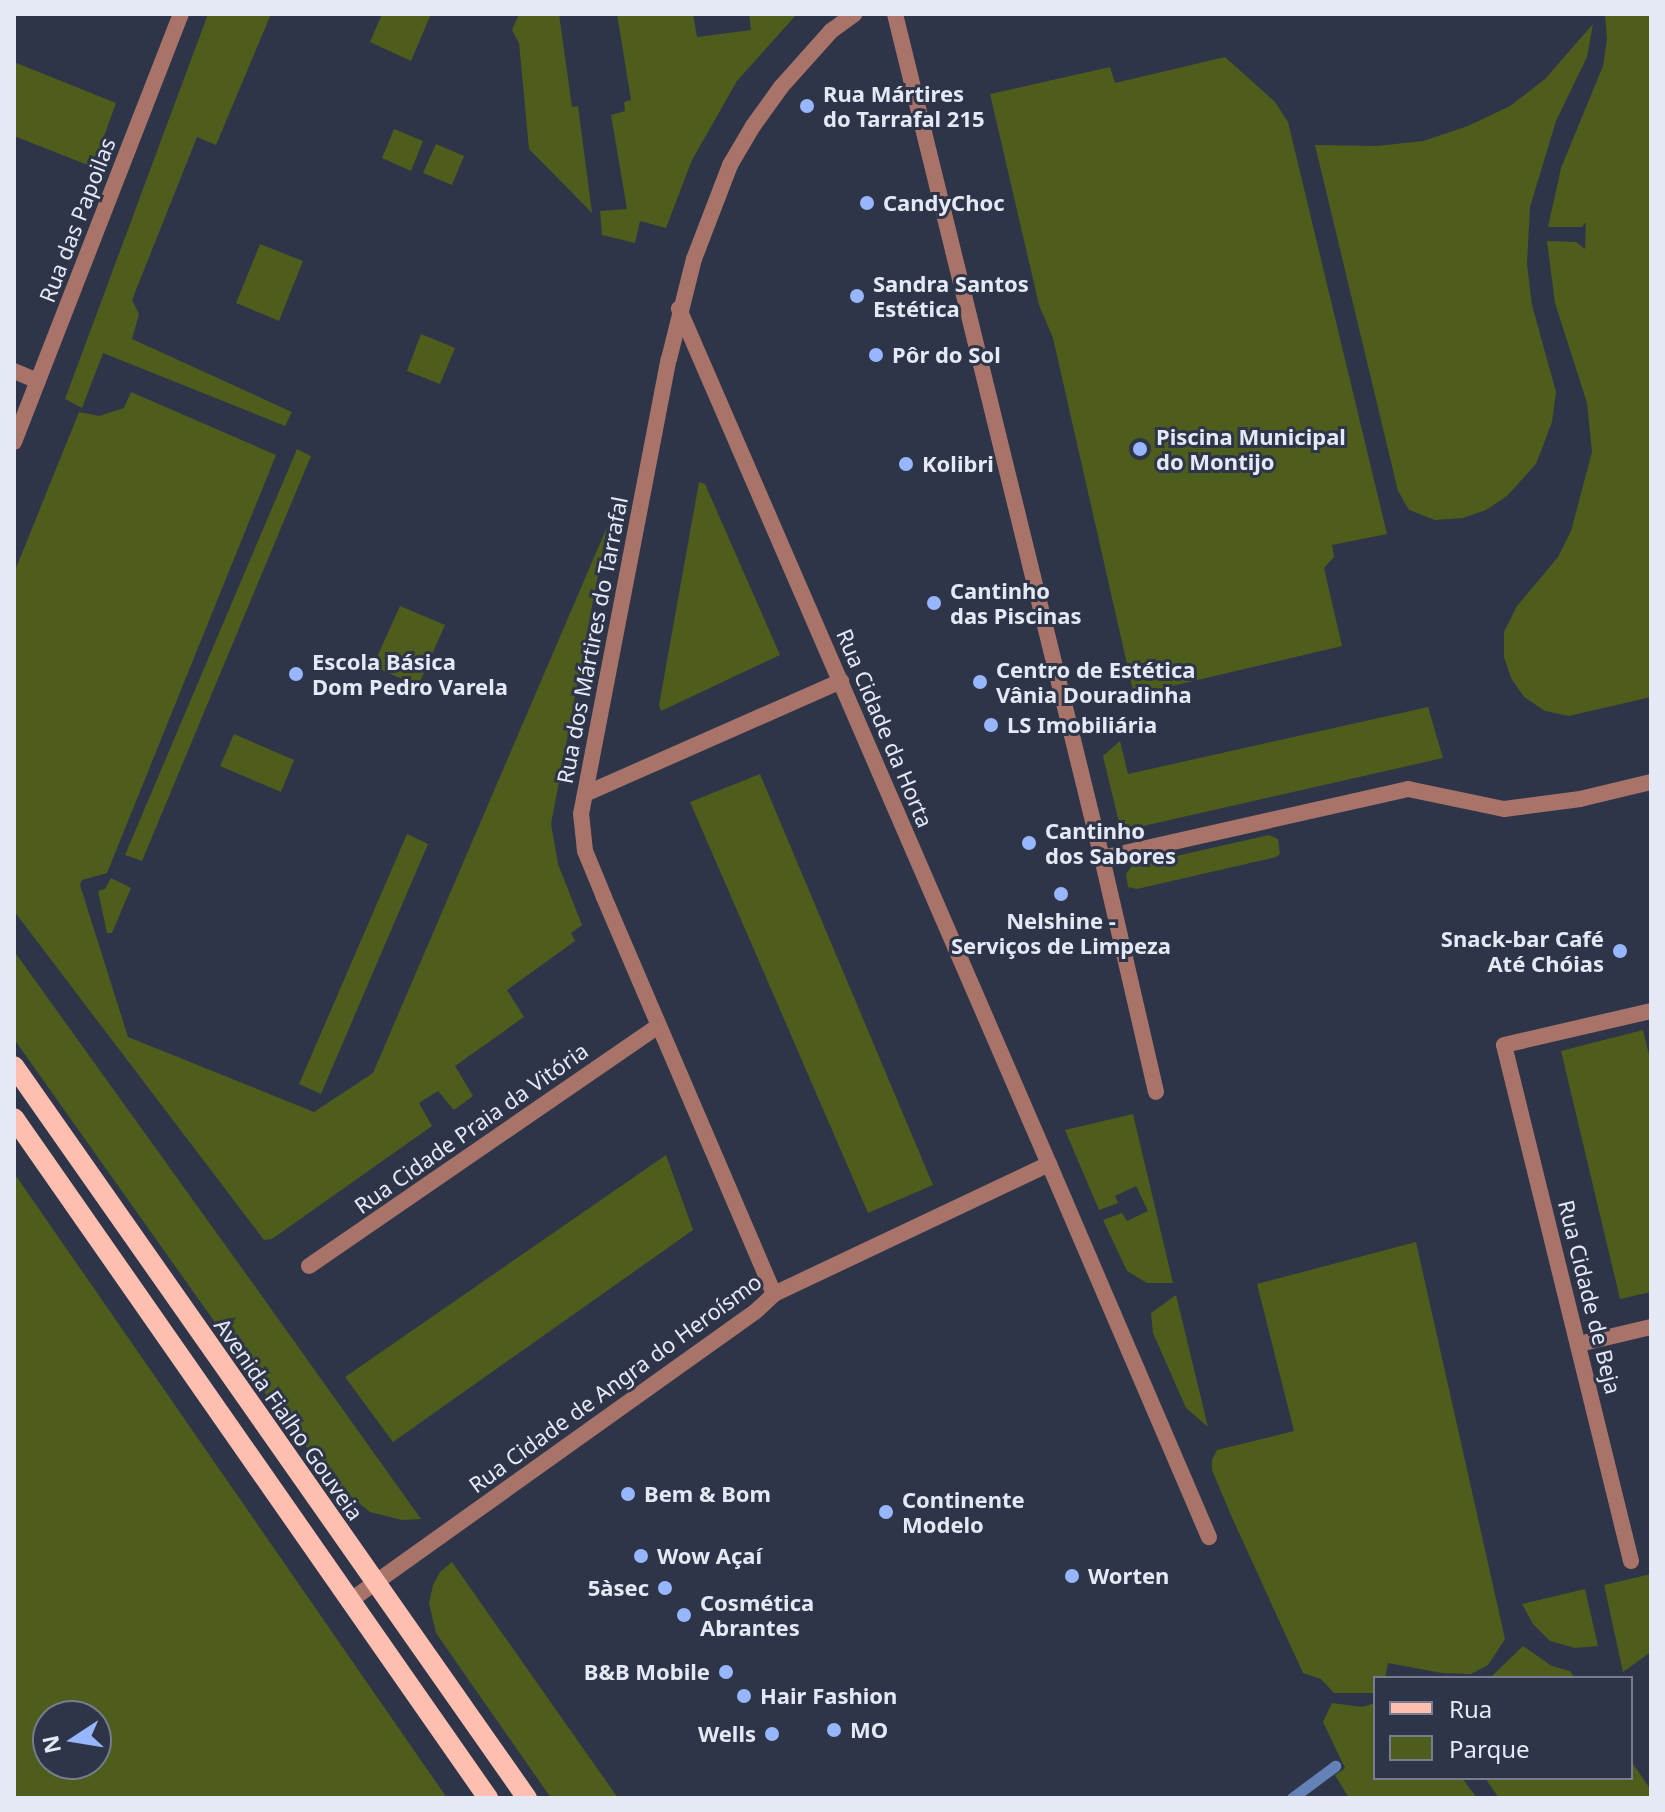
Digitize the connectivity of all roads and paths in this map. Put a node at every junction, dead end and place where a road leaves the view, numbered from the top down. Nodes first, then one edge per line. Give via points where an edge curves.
1 (181, 14) edge
2 (854, 14) edge
3 (895, 14) edge
4 (679, 309) junction
5 (14, 371) edge
6 (38, 381) junction
7 (14, 442) edge
8 (841, 681) junction
9 (1651, 782) edge
10 (585, 794) junction
11 (1102, 858) junction
12 (1651, 1011) edge
13 (658, 1026) junction
14 (14, 1066) edge
15 (1156, 1092) dead end
16 (14, 1118) edge
17 (1049, 1164) junction
18 (309, 1266) dead end
19 (774, 1294) junction
20 (1651, 1327) edge
21 (1579, 1344) junction
22 (1209, 1537) dead end
23 (1631, 1561) dead end
24 (375, 1584) junction
25 (351, 1600) junction
26 (488, 1798) edge
27 (527, 1798) edge

1 - 6 street, Rua das Papoilas
2 - 4 street, Rua dos Mártires do Tarrafal via 821,42 753,126 712,209
3 - 11 street
4 - 8 street, Rua Cidade da Horta
4 - 10 street, Rua dos Mártires do Tarrafal
5 - 6 street
6 - 7 street, Rua das Papoilas
8 - 10 street
8 - 17 street, Rua Cidade da Horta
9 - 11 street via 1504,809 1408,789
10 - 13 street, Rua dos Mártires do Tarrafal via 585,851
11 - 15 street
12 - 21 street, Rua Cidade de Beja via 1504,1045
13 - 18 street, Rua Cidade Praia da Vitória
13 - 19 street, Rua dos Mártires do Tarrafal
14 - 24 main road, Avenida Fialho Gouveia
16 - 25 main road
17 - 19 street, Rua Cidade de Angra do Heroísmo
17 - 22 street, Rua Cidade da Horta
19 - 24 street, Rua Cidade de Angra do Heroísmo
20 - 21 street
21 - 23 street, Rua Cidade de Beja
24 - 25 street, Rua Cidade de Angra do Heroísmo
24 - 27 main road, Avenida Fialho Gouveia
25 - 26 main road

